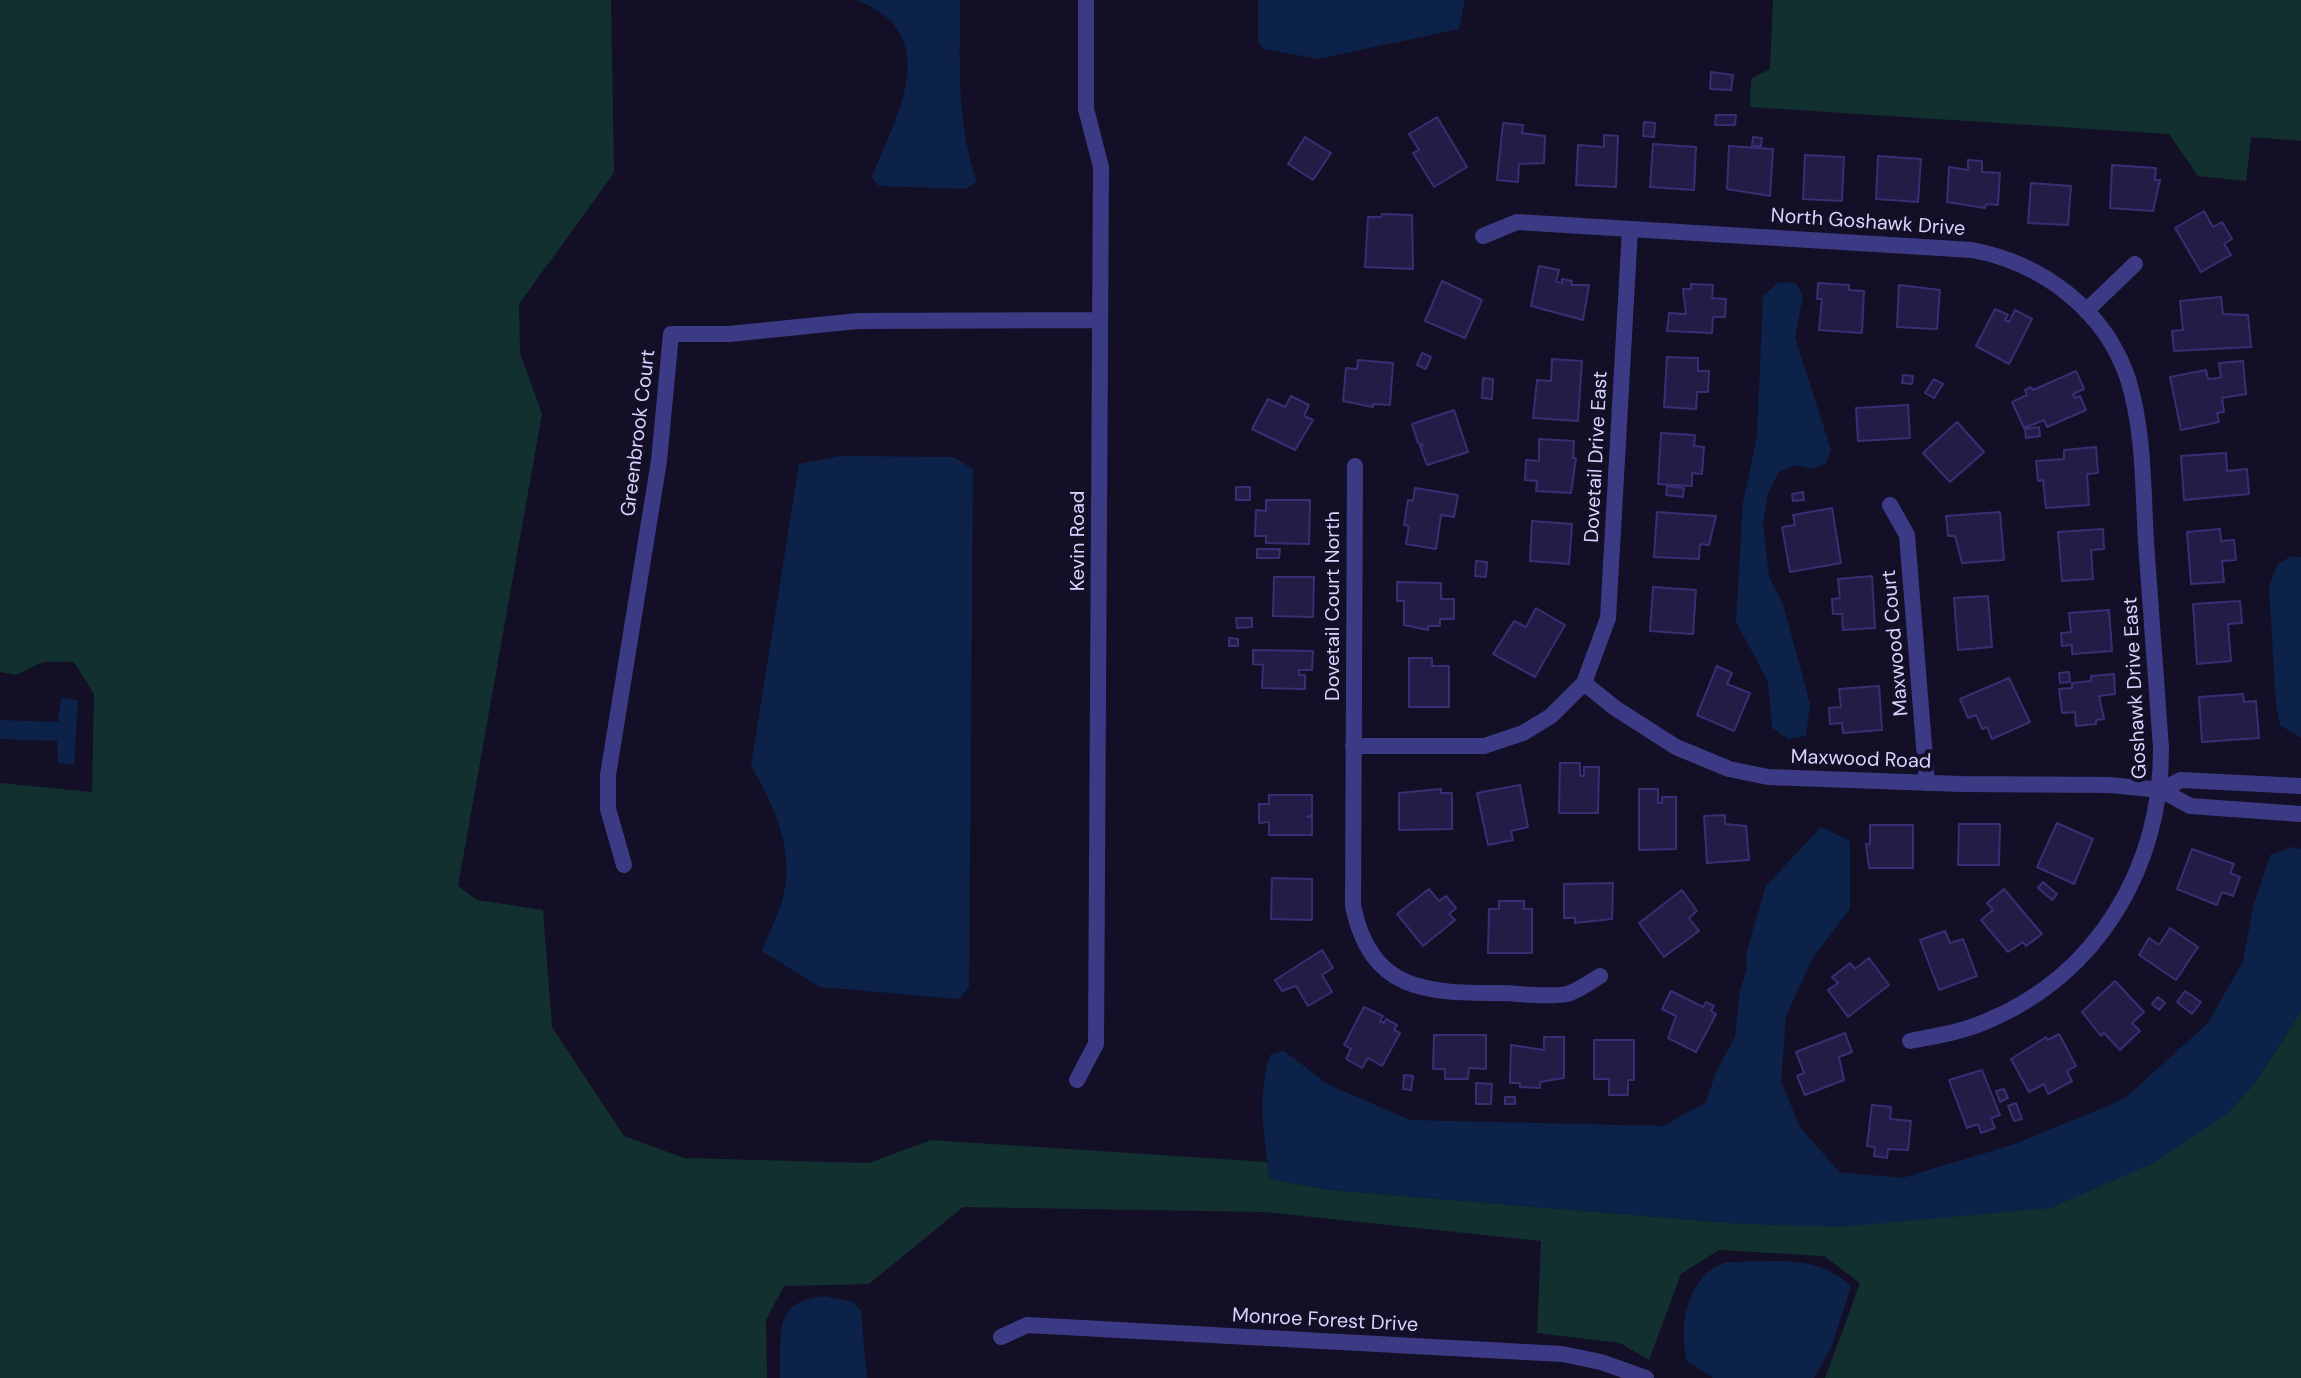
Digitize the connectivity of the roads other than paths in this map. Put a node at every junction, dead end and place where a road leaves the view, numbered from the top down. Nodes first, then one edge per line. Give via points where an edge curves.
1 (1086, 0) edge
2 (1630, 229) junction
3 (1483, 236) dead end
4 (2135, 264) dead end
5 (2086, 311) junction
6 (1100, 320) junction
7 (1355, 466) dead end
8 (1890, 505) dead end
9 (1584, 683) junction
10 (1353, 746) junction
11 (1927, 783) junction
12 (2301, 786) edge
13 (2161, 790) junction
14 (2301, 814) edge
15 (624, 865) dead end
16 (1600, 976) dead end
17 (1910, 1041) dead end
18 (1077, 1080) dead end
19 (1001, 1337) dead end
20 (1646, 1378) edge

1 - 6 street, Kevin Road via 1086,109 1101,167
2 - 3 street, North Goshawk Drive via 1517,222
2 - 5 street, North Goshawk Drive via 1972,250 2043,275
2 - 9 street, Dovetail Drive East via 1608,618
4 - 5 street
5 - 13 street, Goshawk Drive East via 2114,347 2133,398
6 - 15 street, Greenbrook Court via 858,321 729,334 671,334 659,461 608,775 608,809
6 - 18 street, Kevin Road via 1096,1044
7 - 10 street, Dovetail Court North
8 - 11 street, Maxwood Court via 1907,535
9 - 10 street via 1551,716 1523,733 1484,746
9 - 11 street, Maxwood Road via 1641,726 1729,769 1768,777
10 - 16 street, Dovetail Court North via 1353,906 1369,951 1385,968 1435,993 1568,994
11 - 13 street, Maxwood Road
12 - 13 street, Maxwood Road via 2181,780
13 - 14 street, Maxwood Road via 2190,806
13 - 17 street, Goshawk Drive East via 2132,888 2083,955 2054,982 2003,1014 1956,1032
19 - 20 street, Monroe Forest Drive via 1027,1325 1562,1354

